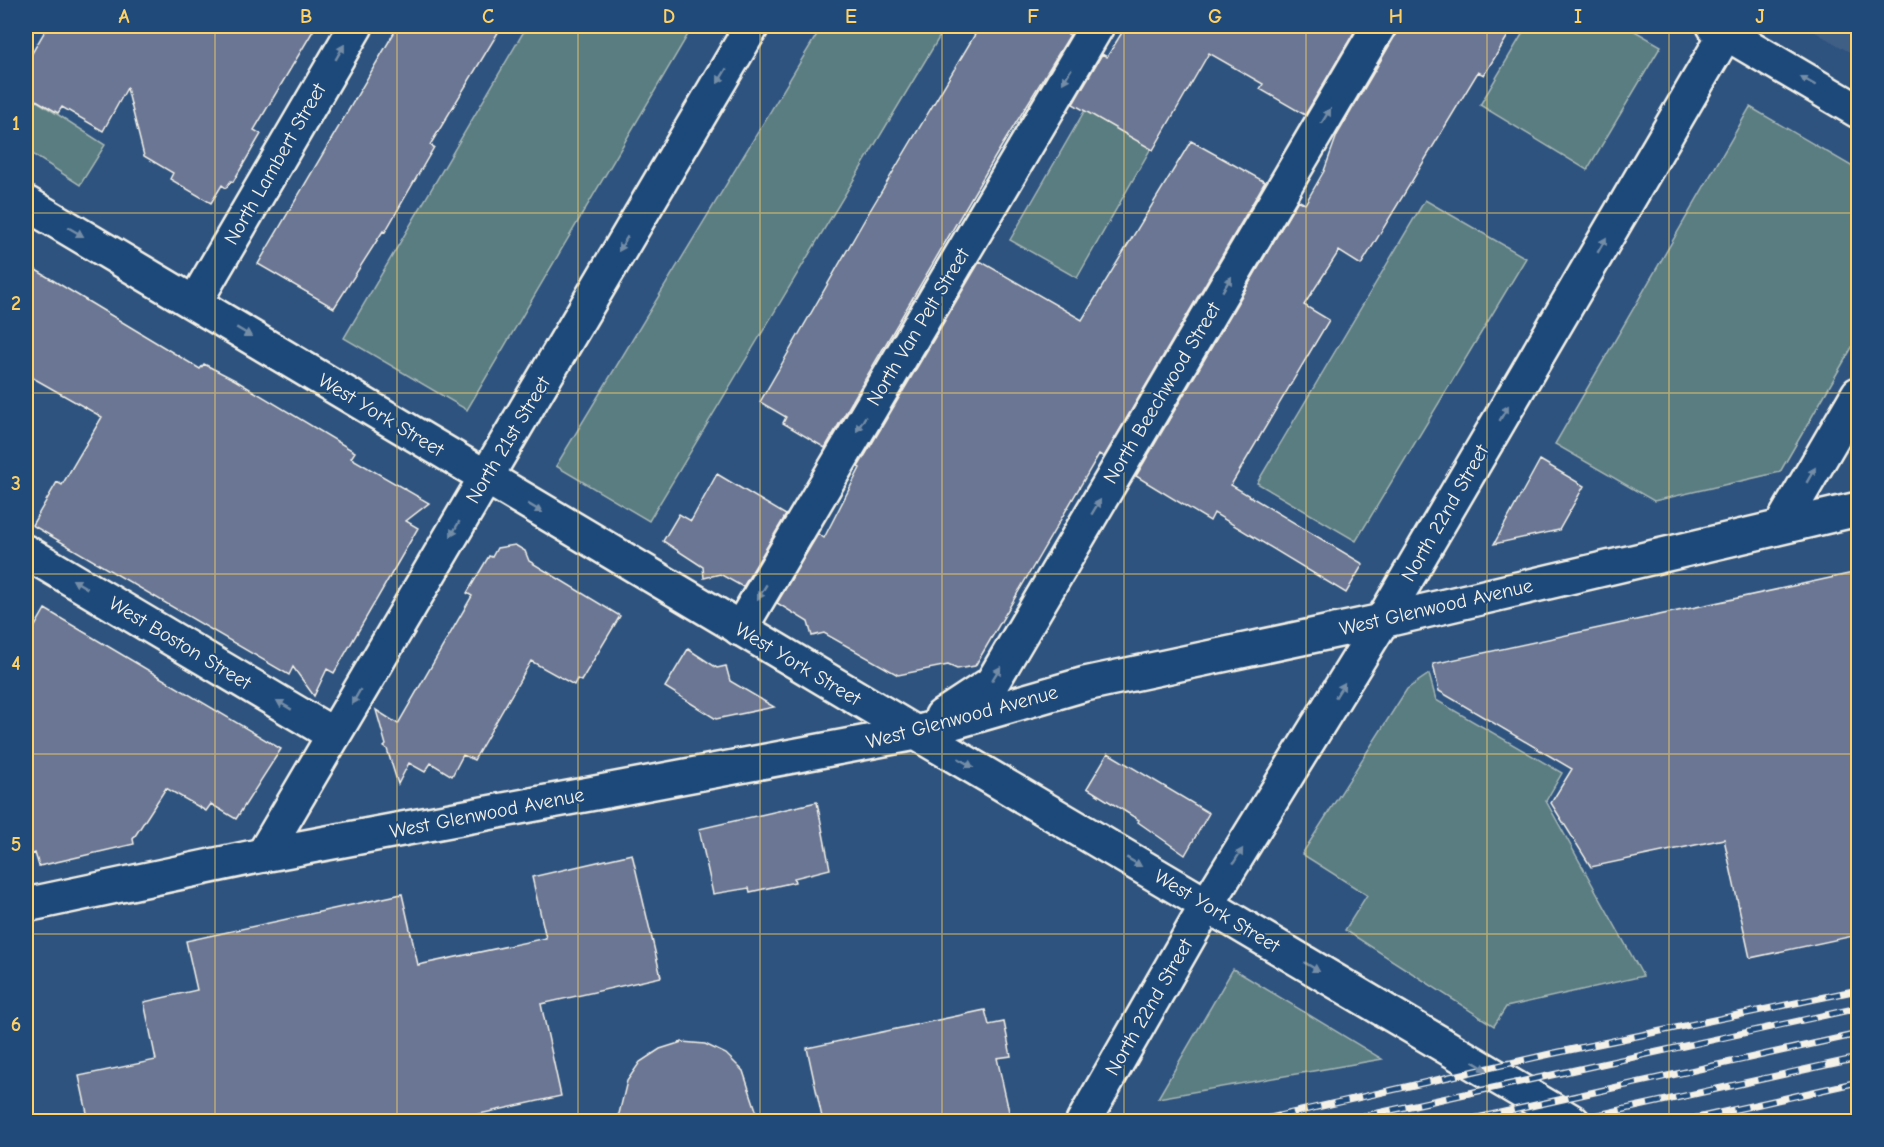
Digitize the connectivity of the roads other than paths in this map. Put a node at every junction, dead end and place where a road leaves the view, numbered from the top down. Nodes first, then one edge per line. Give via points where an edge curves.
1 (356, 26) edge
2 (752, 26) edge
3 (1097, 26) edge
4 (1379, 26) edge
5 (1723, 28) edge
6 (1858, 111) edge
7 (26, 202) edge
8 (195, 302) junction
9 (1858, 394) edge
10 (485, 479) junction
11 (1858, 509) edge
12 (1781, 526) junction
13 (26, 552) edge
14 (1383, 621) junction
15 (740, 629) junction
16 (916, 733) junction
17 (334, 735) junction
18 (263, 855) junction
19 (34, 896) edge
20 (1207, 906) junction
21 (1083, 1122) edge
22 (1573, 1122) edge

8 -> 1 street, North Lambert Street
2 -> 10 street, North 21st Street
3 -> 15 street, North Van Pelt Street
16 -> 4 street, North Beechwood Street via 992,683
6 -> 5 street
14 -> 5 street, North 22nd Street
7 -> 8 street, West York Street
8 -> 10 street, West York Street
12 -> 9 street
10 -> 15 street, West York Street
10 -> 17 street, North 21st Street
11 - 12 street, West Glenwood Avenue
12 - 14 street, West Glenwood Avenue
17 -> 13 street, West Boston Street
14 - 16 street, West Glenwood Avenue via 1085,684
20 -> 14 street, North 22nd Street
15 - 16 street, West York Street
16 - 18 street, West Glenwood Avenue
16 -> 20 street, West York Street
17 - 18 street, North 21st Street
18 - 19 street, West Glenwood Avenue
20 - 21 street, North 22nd Street
20 -> 22 street, West York Street

